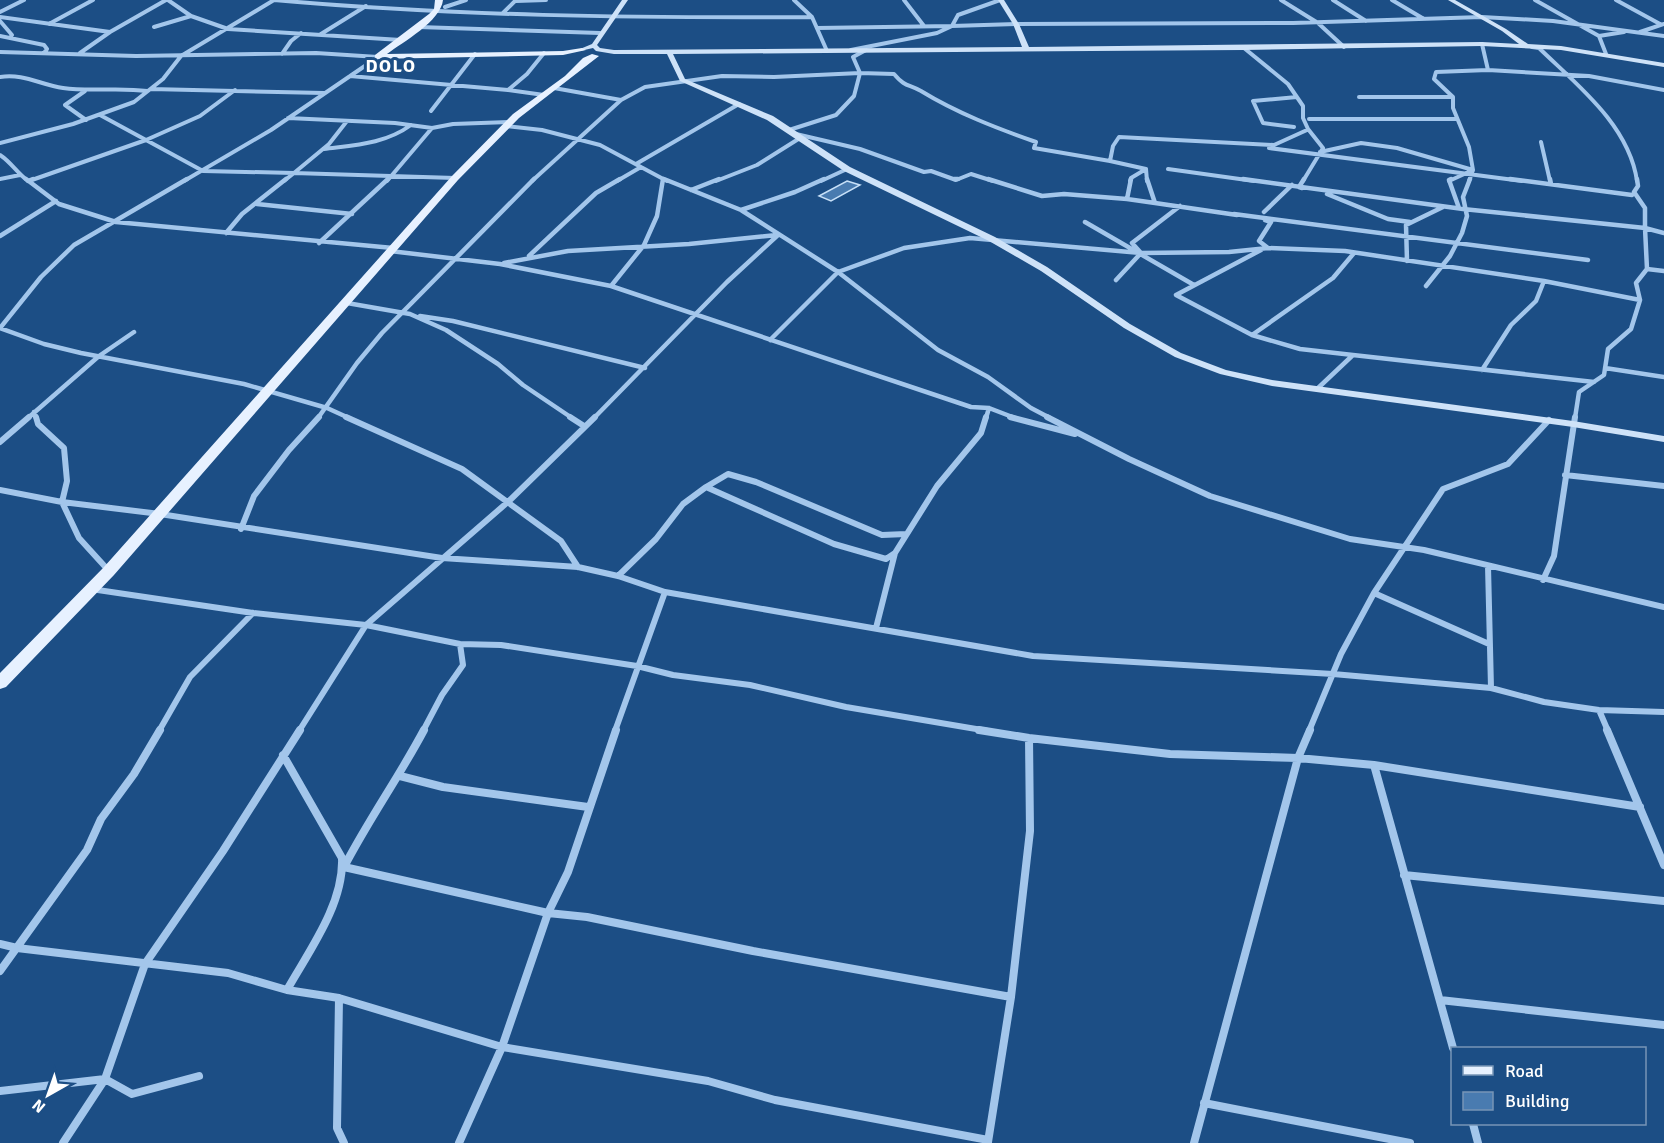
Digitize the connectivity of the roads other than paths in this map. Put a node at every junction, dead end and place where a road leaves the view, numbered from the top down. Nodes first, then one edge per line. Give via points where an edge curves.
1 (24, 0) edge
2 (93, 0) edge
3 (167, 0) edge
4 (274, 0) edge
5 (332, 0) edge
6 (384, 0) edge
7 (466, 0) edge
8 (516, 0) edge
9 (546, 0) edge
10 (625, 0) edge
11 (794, 0) edge
12 (904, 0) edge
13 (1001, 0) edge
14 (1281, 0) edge
15 (1333, 0) edge
16 (1392, 0) edge
17 (1452, 0) edge
18 (1535, 0) edge
19 (1616, 0) edge
20 (439, 4) edge
21 (329, 5) junction
22 (366, 5) junction
23 (384, 6) junction
24 (0, 12) edge
25 (503, 13) junction
26 (191, 16) junction
27 (1482, 16) junction
28 (812, 17) junction
29 (614, 18) junction
30 (0, 19) edge
31 (1424, 19) junction
32 (1366, 21) junction
33 (1318, 23) junction
34 (49, 24) junction
35 (1016, 24) junction
36 (1581, 24) junction
37 (1662, 24) edge
38 (924, 26) junction
39 (952, 26) junction
40 (154, 27) dead end
41 (417, 27) junction
42 (228, 28) junction
43 (817, 28) junction
44 (110, 32) junction
45 (1640, 32) junction
46 (301, 33) junction
47 (600, 33) junction
48 (320, 35) junction
49 (0, 36) edge
50 (1599, 36) junction
51 (1664, 36) edge
52 (10, 38) junction
53 (401, 40) junction
54 (1482, 44) junction
55 (1526, 46) junction
56 (1344, 47) junction
57 (1244, 48) junction
58 (1026, 49) junction
59 (866, 50) junction
60 (596, 51) junction
61 (669, 51) junction
62 (827, 51) junction
63 (847, 51) junction
64 (0, 52) edge
65 (44, 53) junction
66 (544, 53) junction
67 (78, 54) junction
68 (282, 54) junction
69 (475, 54) junction
70 (1606, 54) junction
71 (181, 56) junction
72 (378, 57) junction
73 (580, 57) junction
74 (1664, 65) edge
75 (1488, 70) junction
76 (860, 73) junction
77 (1565, 75) junction
78 (350, 76) junction
79 (0, 77) edge
80 (682, 80) junction
81 (450, 85) junction
82 (85, 90) junction
83 (148, 90) junction
84 (235, 90) junction
85 (507, 90) junction
86 (1664, 90) edge
87 (549, 92) junction
88 (324, 93) junction
89 (1297, 97) junction
90 (1359, 97) dead end
91 (1453, 97) junction
92 (621, 100) junction
93 (739, 104) junction
94 (431, 111) dead end
95 (100, 115) junction
96 (288, 118) junction
97 (1310, 118) dead end
98 (1456, 119) junction
99 (86, 120) junction
100 (347, 121) junction
101 (507, 124) junction
102 (411, 125) junction
103 (1294, 127) dead end
104 (432, 128) junction
105 (1307, 130) junction
106 (794, 134) junction
107 (576, 138) junction
108 (146, 140) junction
109 (1541, 142) dead end
110 (0, 143) edge
111 (1231, 143) junction
112 (324, 149) junction
113 (1319, 152) junction
114 (0, 155) edge
115 (1110, 161) junction
116 (11, 162) junction
117 (639, 165) junction
118 (0, 166) edge
119 (1146, 168) junction
120 (846, 169) junction
121 (1168, 169) dead end
122 (1473, 170) junction
123 (203, 171) junction
124 (294, 172) junction
125 (20, 175) junction
126 (393, 175) junction
127 (456, 178) junction
128 (0, 179) edge
129 (663, 179) junction
130 (28, 181) junction
131 (1551, 184) junction
132 (1292, 186) junction
133 (690, 190) junction
134 (1632, 195) dead end
135 (1127, 199) junction
136 (56, 201) junction
137 (1155, 203) junction
138 (256, 204) junction
139 (1180, 206) junction
140 (1461, 208) junction
141 (741, 210) junction
142 (1264, 212) dead end
143 (352, 214) junction
144 (1234, 214) junction
145 (116, 222) junction
146 (1084, 222) dead end
147 (1406, 225) junction
148 (1645, 228) junction
149 (226, 233) junction
150 (1664, 233) edge
151 (778, 235) junction
152 (0, 236) edge
153 (992, 239) junction
154 (319, 243) junction
155 (644, 245) junction
156 (1266, 248) junction
157 (392, 250) junction
158 (1141, 253) junction
159 (1354, 253) junction
160 (529, 256) junction
161 (453, 259) junction
162 (1588, 260) dead end
163 (1407, 261) junction
164 (500, 264) junction
165 (1647, 269) junction
166 (1664, 271) edge
167 (838, 272) junction
168 (1116, 280) dead end
169 (1544, 281) junction
170 (1194, 285) junction
171 (611, 286) junction
172 (1426, 286) dead end
173 (1640, 300) junction
174 (346, 303) junction
175 (402, 313) junction
176 (410, 315) junction
177 (696, 315) junction
178 (0, 328) edge
179 (134, 332) dead end
180 (1252, 335) junction
181 (770, 340) junction
182 (1353, 355) junction
183 (99, 356) junction
184 (645, 368) junction
185 (1605, 368) junction
186 (1482, 370) junction
187 (1664, 377) edge
188 (1594, 382) junction
189 (1317, 389) junction
190 (270, 392) junction
191 (327, 408) junction
192 (989, 408) junction
193 (34, 412) junction
194 (1549, 420) junction
195 (1573, 423) junction
196 (584, 426) junction
197 (1087, 438) junction
198 (1664, 439) edge
199 (0, 442) edge
200 (1565, 475) junction
201 (1664, 486) edge
202 (706, 487) junction
203 (0, 490) edge
204 (509, 501) junction
205 (62, 502) junction
206 (160, 514) junction
207 (241, 528) junction
208 (906, 534) junction
209 (1403, 547) junction
210 (895, 553) junction
211 (442, 558) junction
212 (1488, 566) junction
213 (578, 567) junction
214 (109, 572) junction
215 (618, 576) junction
216 (1543, 580) junction
217 (91, 589) junction
218 (665, 592) junction
219 (1374, 593) junction
220 (1664, 607) edge
221 (254, 613) junction
222 (366, 625) junction
223 (876, 628) junction
224 (460, 644) junction
225 (1489, 644) junction
226 (637, 666) junction
227 (1333, 674) junction
228 (0, 683) edge
229 (1491, 688) junction
230 (1599, 710) junction
231 (1664, 712) edge
232 (1029, 738) junction
233 (283, 755) junction
234 (1298, 758) junction
235 (1374, 765) junction
236 (400, 776) junction
237 (588, 807) junction
238 (1640, 807) junction
239 (1664, 865) edge
240 (344, 867) junction
241 (1404, 875) junction
242 (1664, 902) edge
243 (548, 914) junction
244 (0, 944) edge
245 (17, 948) junction
246 (145, 964) junction
247 (0, 971) edge
248 (287, 990) junction
249 (1011, 997) junction
250 (339, 998) junction
251 (1440, 1000) junction
252 (1664, 1025) edge
253 (502, 1047) junction
254 (1453, 1047) edge
255 (199, 1076) dead end
256 (105, 1079) junction
257 (0, 1091) edge
258 (1204, 1103) junction
259 (1473, 1125) edge
260 (988, 1141) edge
261 (63, 1143) edge
262 (344, 1143) edge
263 (459, 1143) edge
264 (1194, 1143) edge
265 (1410, 1143) edge
266 (1478, 1143) edge

1 - 24 street
2 - 34 street
3 - 26 street
3 - 44 street
4 - 21 street
4 - 42 street
5 - 21 street
6 - 23 street
7 - 20 street
8 - 9 street
8 - 25 street
10 - 29 street
11 - 28 street
12 - 38 street
13 - 35 street
13 - 39 street via 958,15
14 - 33 street
15 - 32 street
16 - 31 street
17 - 27 street
18 - 36 street
19 - 37 street
20 - 23 street
20 - 25 street
20 - 41 main road
21 - 22 street
22 - 23 street
22 - 48 street
25 - 29 street
26 - 40 street
26 - 42 street
27 - 31 street
27 - 36 street
27 - 55 street
28 - 29 street
28 - 43 street
29 - 47 street
30 - 34 street
30 - 52 street via 11,32
31 - 32 street
32 - 33 street
33 - 35 street
33 - 56 street
34 - 44 street
35 - 39 street
35 - 58 street
36 - 45 street
36 - 50 street
37 - 45 street
38 - 39 street
38 - 43 street
39 - 63 street via 938,33
41 - 47 street
41 - 53 main road
42 - 46 street
42 - 71 street
43 - 62 street
44 - 67 street
45 - 50 street
45 - 51 street
46 - 48 street
46 - 68 street
47 - 60 street
48 - 53 street
49 - 52 street
50 - 70 street
52 - 65 street via 44,45
53 - 72 main road
54 - 55 street
54 - 56 street
54 - 75 street
55 - 70 street
55 - 77 street via 1539,48
56 - 57 street
57 - 58 street
57 - 89 street via 1288,84
58 - 59 street
59 - 63 street
59 - 76 street via 854,57
60 - 61 street
60 - 73 main road
60 - 73 main road
61 - 62 street
61 - 80 street
62 - 63 street
64 - 65 street
65 - 67 street
66 - 69 main road
66 - 73 main road
66 - 85 street
67 - 71 street
68 - 71 street
68 - 72 street
69 - 72 main road
69 - 81 street
70 - 74 street
71 - 83 street via 163,79
72 - 78 street
73 - 87 main road via 568,78
75 - 77 street
75 - 91 street via 1436,72 1434,80
76 - 80 street
76 - 106 street via 854,96 836,115
76 - 115 street via 894,74 905,86 939,103 1036,142 1034,148
77 - 86 street
77 - 148 street via 1622,135 1636,172 1638,186 1634,192 1649,218
78 - 81 street
78 - 88 street
79 - 82 street via 18,74
80 - 92 street via 645,87
80 - 93 street
81 - 85 street
81 - 94 street
82 - 83 street
82 - 99 street via 65,105
83 - 84 street
83 - 95 street via 134,102
84 - 88 street
84 - 108 street via 200,116
85 - 87 street
87 - 92 street
87 - 101 main road
88 - 96 street
89 - 103 street via 1253,101 1263,123
89 - 105 street via 1303,106
90 - 91 street
91 - 98 street
92 - 107 street
93 - 106 street
93 - 117 street
95 - 99 street
95 - 108 street
96 - 100 street
96 - 123 street
97 - 98 street
98 - 122 street
99 - 110 street
100 - 102 street
100 - 112 street
101 - 104 street
101 - 107 street
101 - 127 main road
102 - 104 street
102 - 112 street via 378,142
104 - 126 street
105 - 111 street via 1279,144
105 - 113 street via 1323,148
106 - 120 street
106 - 133 street via 757,165
106 - 135 street via 860,149 956,180 971,174 1042,195
107 - 117 street via 600,145
107 - 161 street
108 - 123 street
108 - 130 street
109 - 131 street
111 - 115 street via 1119,137
111 - 131 street
112 - 124 street
113 - 122 street via 1361,143 1397,148
113 - 147 street via 1299,187 1347,201 1383,219 1410,222
114 - 116 street
115 - 119 street
116 - 118 street
116 - 125 street
117 - 129 street
117 - 160 street via 596,193
119 - 135 street via 1131,178
119 - 137 street
120 - 141 street
120 - 153 street
121 - 132 street
122 - 140 street via 1449,180
122 - 172 street via 1463,197 1467,216 1462,233
123 - 124 street
123 - 145 street
124 - 126 street
124 - 138 street
125 - 128 street
125 - 130 street
126 - 127 street
126 - 143 street
127 - 157 main road
129 - 133 street
129 - 155 street via 657,216
130 - 136 street
131 - 134 street
132 - 140 street
132 - 142 street
133 - 141 street
135 - 137 street
136 - 145 street
136 - 152 street
137 - 139 street
138 - 143 street
138 - 149 street
139 - 144 street
139 - 158 street via 1132,243
140 - 147 street via 1441,206
140 - 148 street
141 - 151 street
143 - 154 street
144 - 156 street via 1271,222 1259,241
144 - 162 street
145 - 149 street
145 - 178 street via 74,245 41,277
146 - 158 street
147 - 163 street
148 - 150 street
148 - 165 street
149 - 154 street
151 - 155 street
151 - 167 street
151 - 177 street
153 - 158 street
153 - 167 street via 970,238 904,248
153 - 189 street via 1178,355 1223,372
154 - 157 street
155 - 160 street
155 - 171 street
156 - 158 street
156 - 159 street
156 - 170 street
157 - 161 street
157 - 174 main road
158 - 168 street
158 - 170 street
159 - 163 street
159 - 180 street via 1333,278
160 - 164 street
161 - 164 street
161 - 175 street
163 - 169 street
164 - 171 street
165 - 166 street
165 - 173 street via 1636,284
167 - 181 street
167 - 197 street via 938,350
169 - 173 street
169 - 186 street via 1536,301 1511,325
170 - 180 street via 1176,295
171 - 177 street
173 - 185 street via 1628,337 1608,349
174 - 175 street
174 - 190 main road
175 - 176 street
175 - 191 street via 357,363
176 - 184 street via 453,321
176 - 196 street via 446,330 498,363
177 - 181 street
177 - 184 street
178 - 183 street via 44,344
179 - 183 street
180 - 182 street via 1299,349
181 - 192 street via 971,407
182 - 186 street
182 - 189 street
183 - 190 street
183 - 193 street
184 - 196 street
185 - 187 street
185 - 188 street via 1604,375
186 - 188 street
188 - 195 street via 1580,392
189 - 194 street
190 - 191 street
190 - 206 main road
191 - 204 street via 446,461
191 - 207 street via 255,496
192 - 197 street
192 - 208 street via 981,433 937,486
193 - 199 street
193 - 205 street via 38,424 64,448 67,481
194 - 195 street
194 - 209 street via 1508,464 1443,489
195 - 198 street
195 - 200 street
196 - 204 street
197 - 209 street via 1210,496 1350,539
200 - 201 street
200 - 216 street via 1554,556
202 - 208 street via 728,474 756,482 882,536
202 - 210 street via 834,544 885,559
202 - 215 street via 683,504 656,539
203 - 205 street
204 - 211 street
204 - 213 street via 561,541
205 - 206 street
205 - 214 street via 79,538
206 - 207 street
206 - 214 main road
207 - 211 street
208 - 210 street
209 - 212 street
209 - 219 street
210 - 223 street
211 - 213 street
211 - 222 street
212 - 216 street
212 - 225 street
213 - 215 street
214 - 217 main road
215 - 218 street
216 - 220 street
217 - 221 street
217 - 228 main road
218 - 223 street
218 - 226 street
219 - 225 street
219 - 227 street
221 - 222 street
221 - 245 street via 190,677 134,774 101,819 87,850
222 - 224 street
222 - 233 street
223 - 227 street via 1033,656
224 - 226 street via 501,645
224 - 236 street via 464,664 442,695
225 - 229 street
226 - 232 street
226 - 237 street
227 - 229 street
227 - 234 street
229 - 230 street via 1544,702
230 - 231 street
230 - 238 street
232 - 234 street via 1170,754
232 - 249 street via 1030,831
233 - 240 street
233 - 246 street
234 - 235 street
234 - 258 street
235 - 238 street
235 - 241 street
236 - 237 street via 443,787
236 - 240 street via 369,820
237 - 243 street via 568,872
238 - 239 street
240 - 243 street
240 - 248 street via 338,892
241 - 242 street
241 - 251 street
243 - 249 street via 587,917
243 - 253 street
244 - 245 street
245 - 246 street
245 - 247 street
246 - 248 street via 228,973
246 - 256 street
248 - 250 street
249 - 260 street
250 - 253 street
250 - 262 street via 337,1128
251 - 252 street
251 - 254 street
253 - 260 street via 708,1081 775,1100
253 - 263 street
255 - 256 street via 132,1094
256 - 257 street
256 - 261 street
258 - 264 street
258 - 265 street
259 - 266 street

